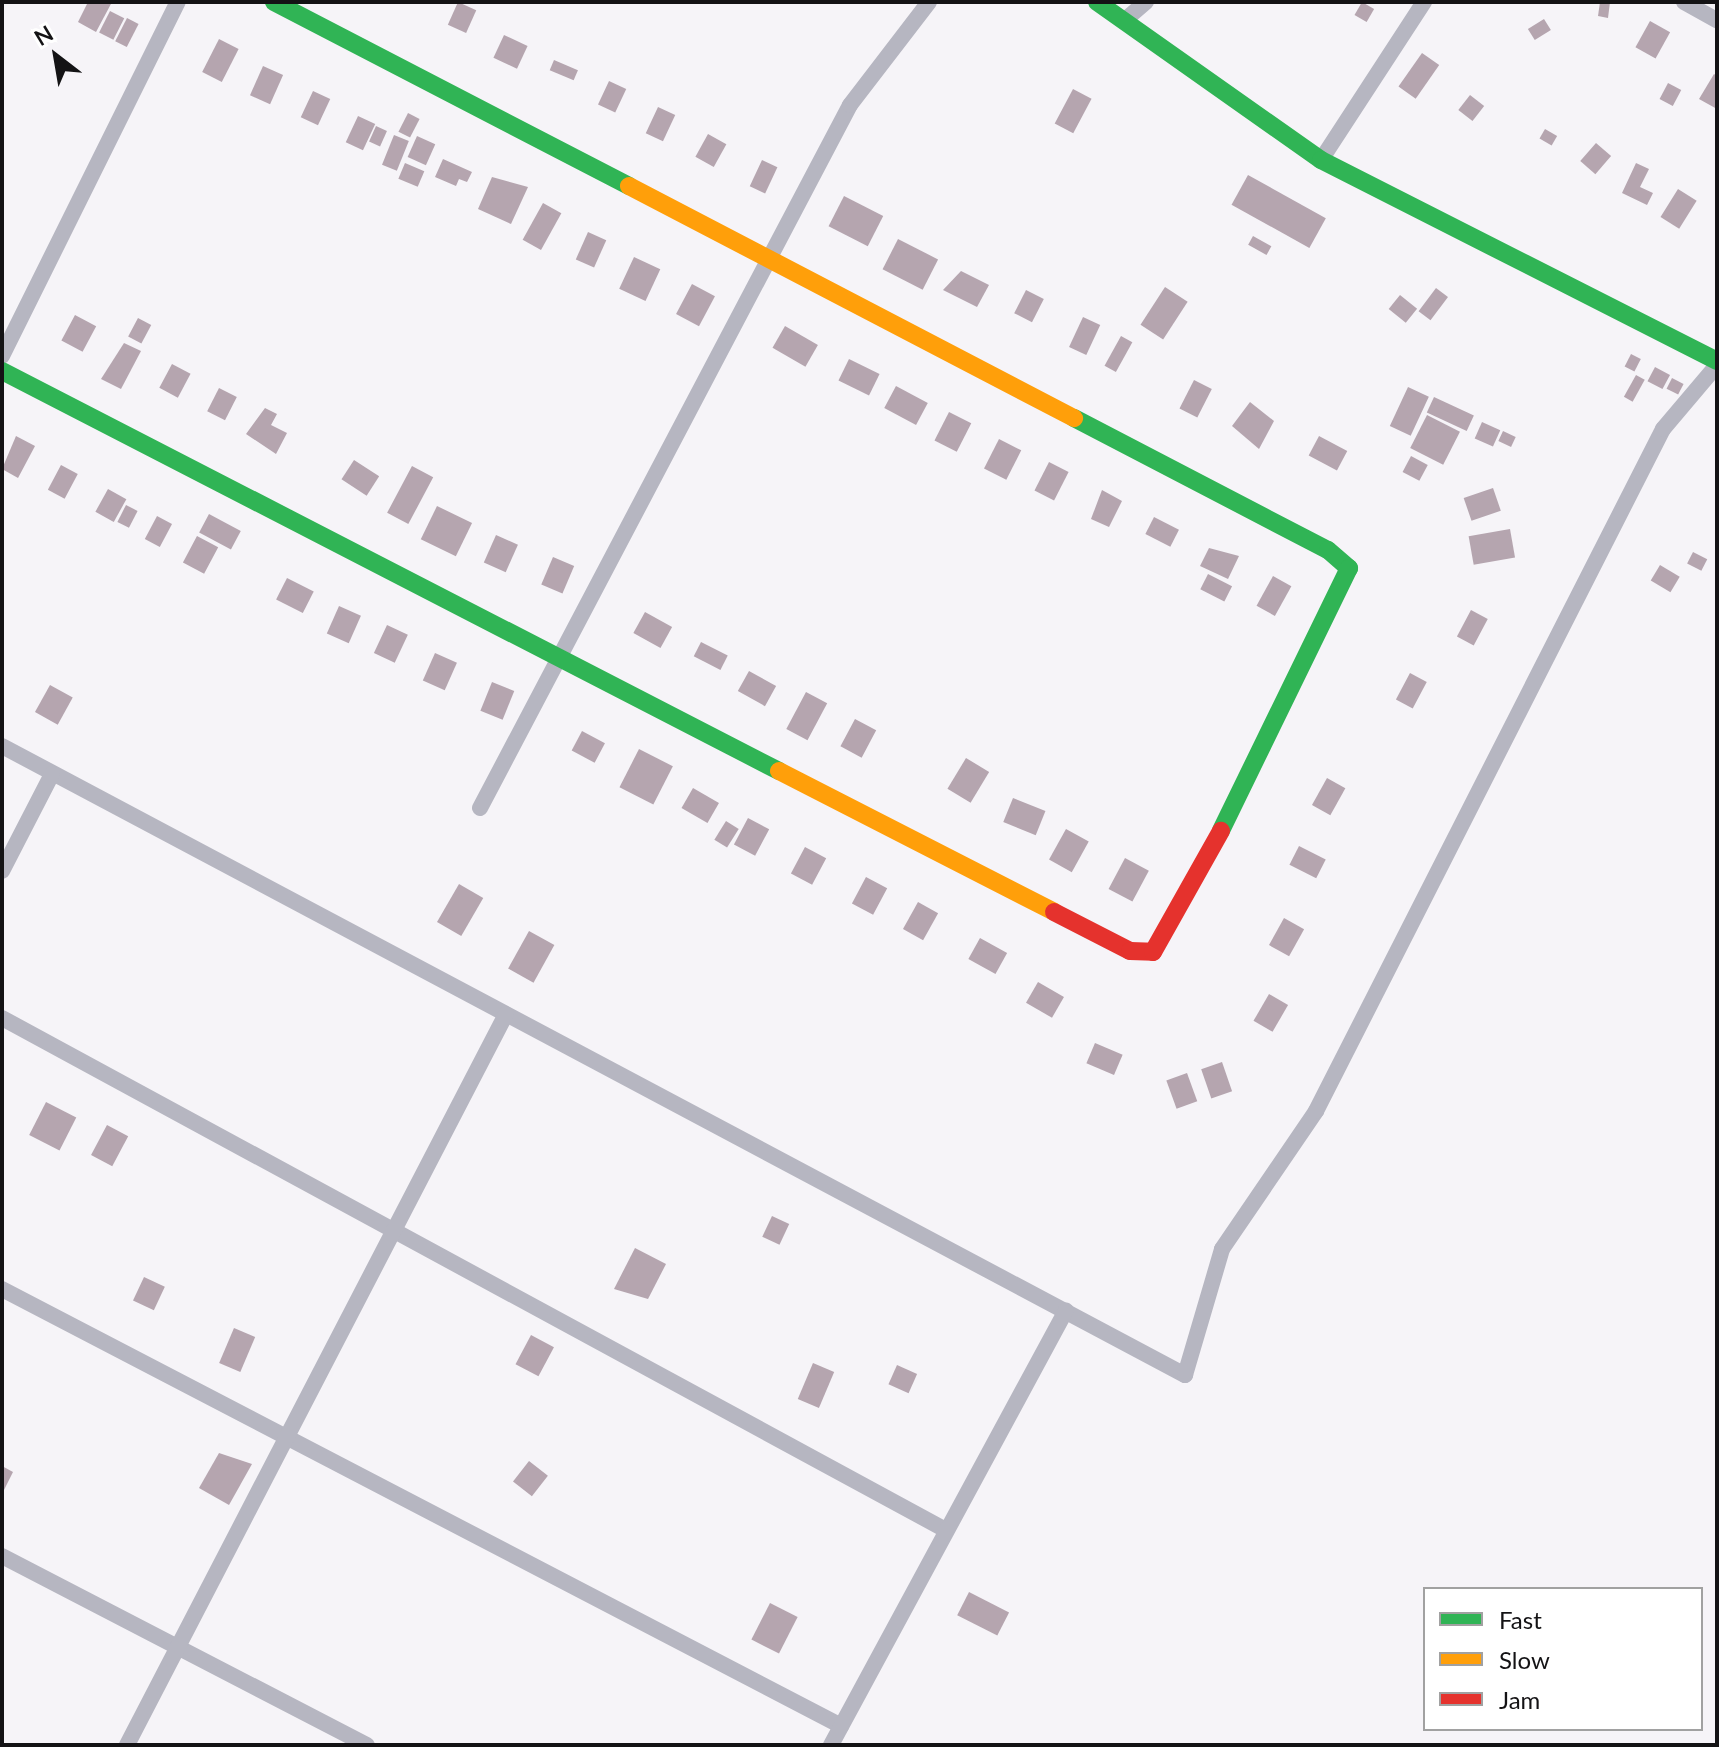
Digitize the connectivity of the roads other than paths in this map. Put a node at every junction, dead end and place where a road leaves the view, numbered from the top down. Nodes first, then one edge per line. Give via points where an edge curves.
1 (178, 2) edge
2 (274, 2) edge
3 (929, 2) edge
4 (1097, 2) edge
5 (1146, 2) edge
6 (1424, 2) edge
7 (1684, 2) edge
8 (1125, 20) junction
9 (1717, 20) edge
10 (1321, 160) junction
11 (768, 256) junction
12 (2, 356) edge
13 (1717, 363) edge
14 (2, 371) edge
15 (558, 660) junction
16 (2, 746) edge
17 (52, 774) junction
18 (480, 808) dead end
19 (2, 871) edge
20 (506, 1014) junction
21 (2, 1018) edge
22 (393, 1233) junction
23 (2, 1289) edge
24 (1066, 1310) junction
25 (286, 1439) junction
26 (944, 1529) junction
27 (2, 1556) edge
28 (180, 1648) junction
29 (841, 1726) junction
30 (127, 1745) edge
31 (367, 1745) edge
32 (831, 1745) edge

1 - 12 street
2 - 11 street
3 - 11 street via 850,105
4 - 8 street
5 - 8 street
6 - 10 street
7 - 9 street
8 - 10 street
10 - 13 street
11 - 15 street
11 - 15 street via 1328,550 1349,568 1342,592 1169,933 1153,952 1130,951
13 - 24 street via 1663,429 1316,1111 1222,1249 1185,1375
14 - 15 street
15 - 18 street
16 - 17 street
17 - 19 street
17 - 20 street
20 - 22 street
20 - 24 street
21 - 22 street
22 - 25 street
22 - 26 street
23 - 25 street
24 - 26 street
25 - 28 street
25 - 29 street
26 - 29 street
27 - 28 street
28 - 30 street
28 - 31 street
29 - 32 street

